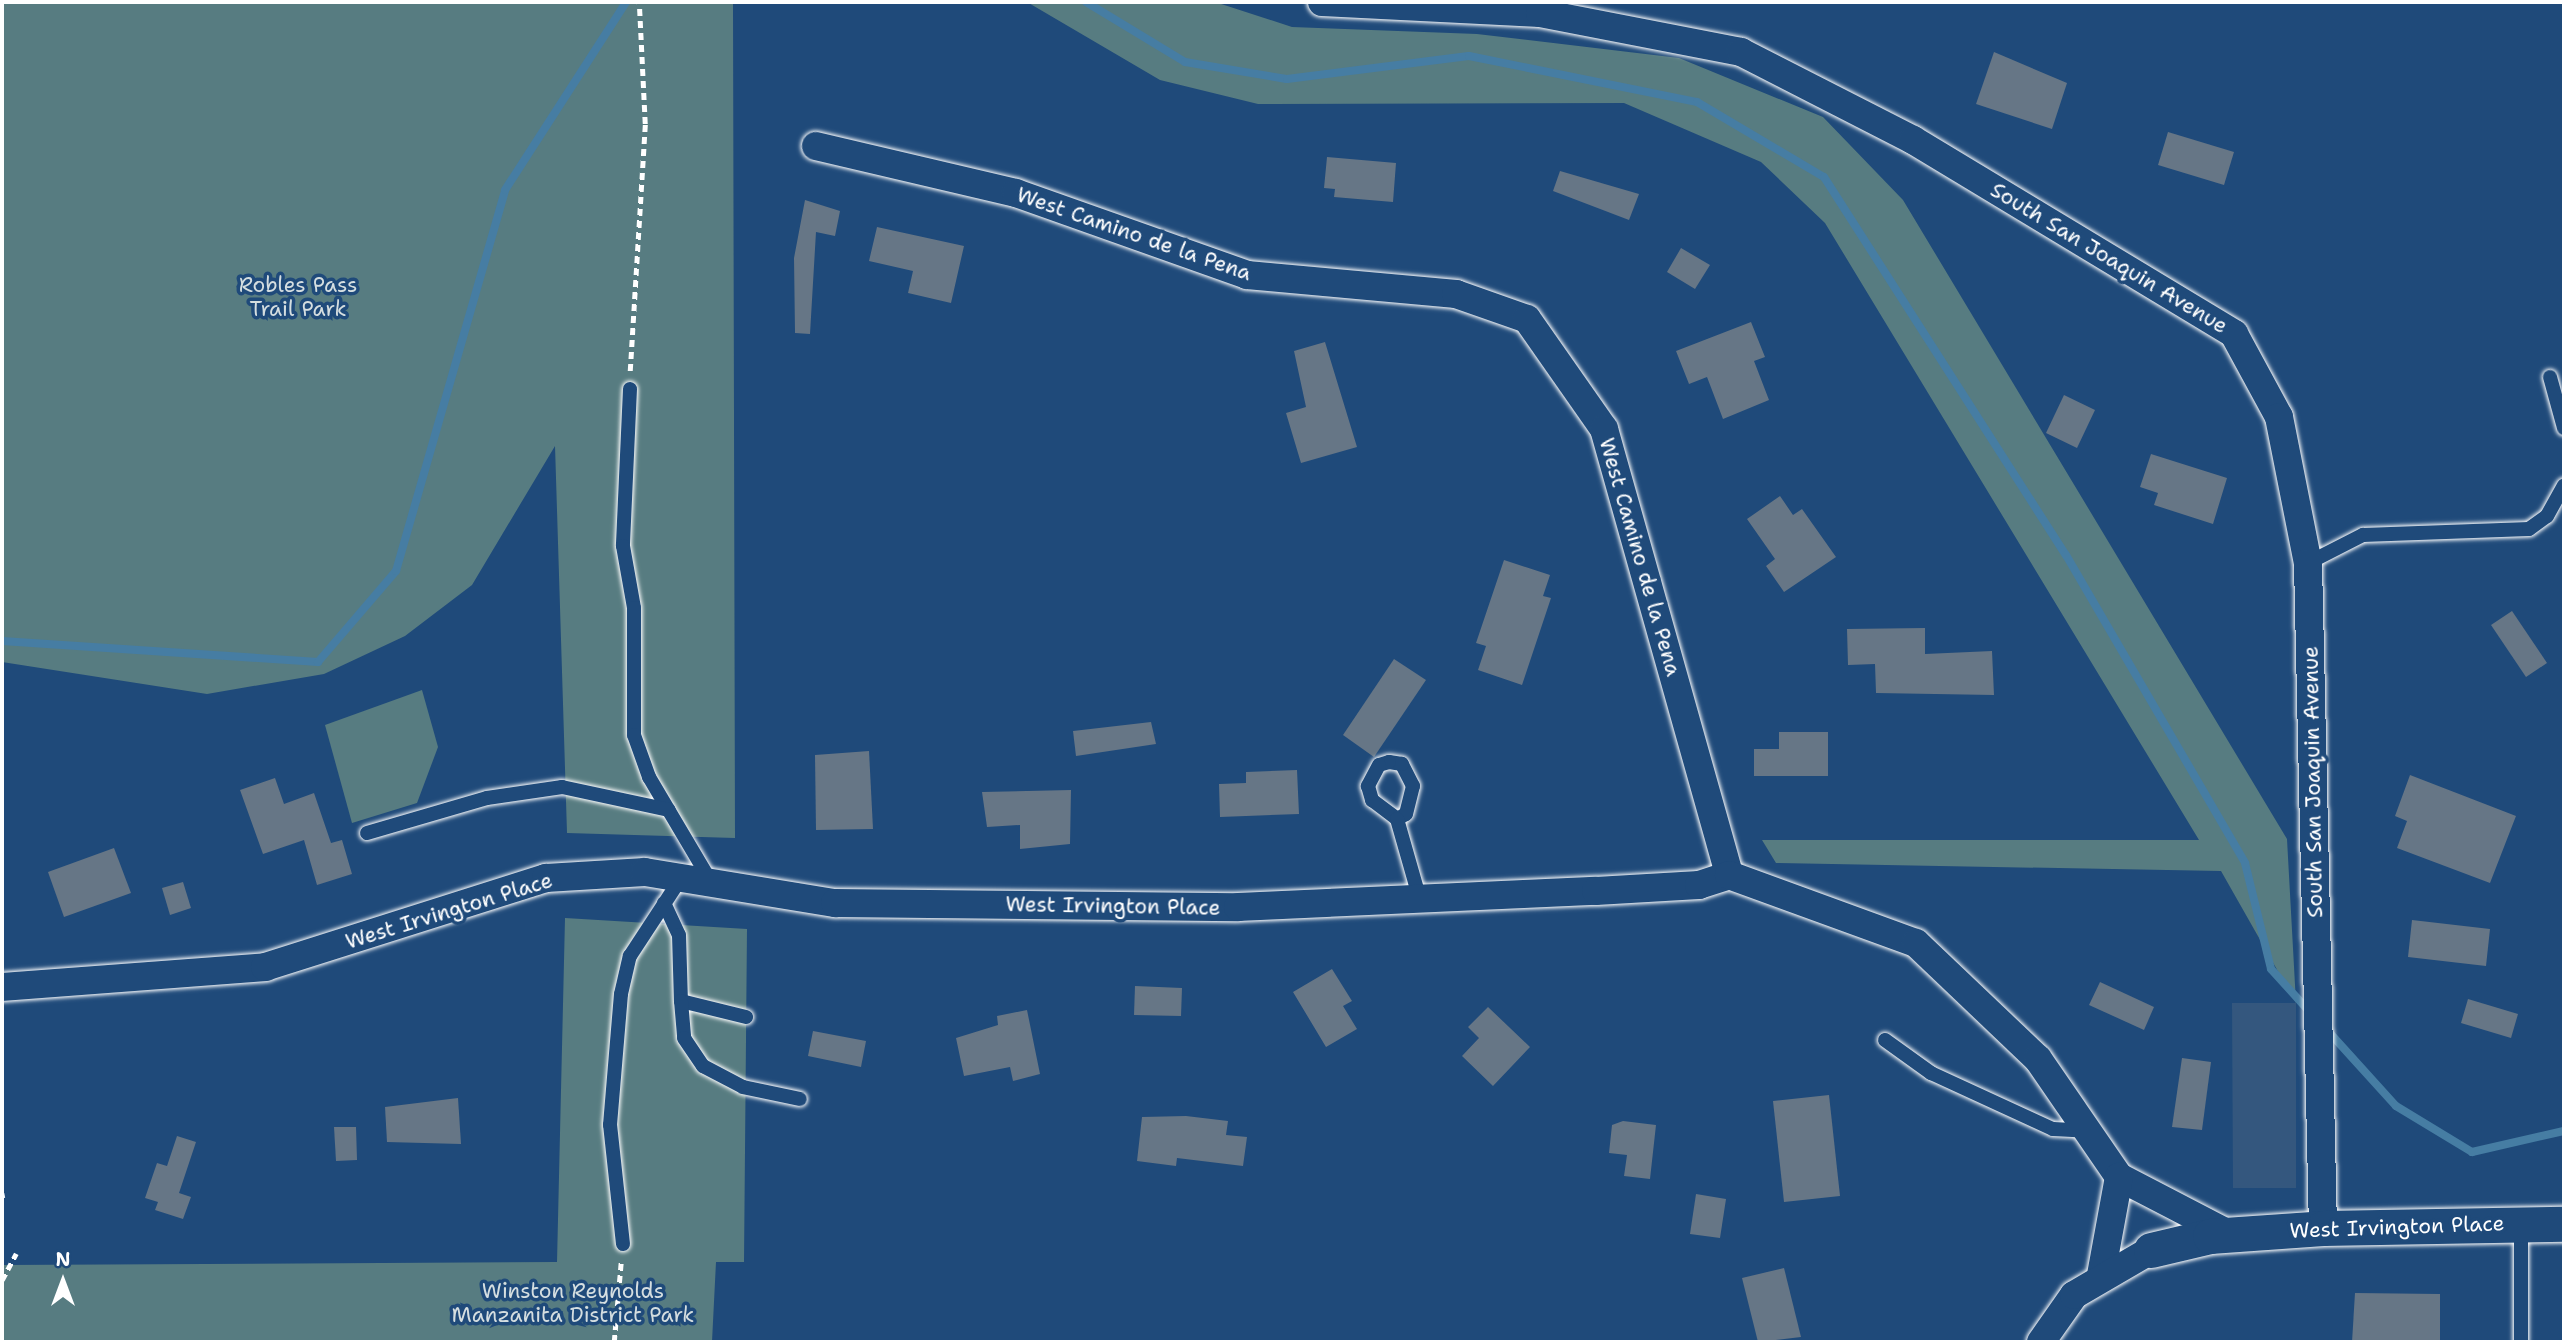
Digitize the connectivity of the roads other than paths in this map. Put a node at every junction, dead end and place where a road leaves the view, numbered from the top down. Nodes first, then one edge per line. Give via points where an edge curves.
1 (1322, 2) edge
2 (816, 146) dead end
3 (2550, 377) dead end
4 (630, 389) road end
5 (2564, 428) edge
6 (2564, 485) edge
7 (2308, 563) junction
8 (669, 810) junction
9 (1397, 819) dead end
10 (367, 832) dead end
11 (1729, 875) junction
12 (681, 878) junction
13 (712, 883) junction
14 (1420, 900) junction
15 (664, 903) junction
16 (2, 987) edge
17 (681, 1001) junction
18 (746, 1017) dead end
19 (1885, 1040) dead end
20 (800, 1099) dead end
21 (2089, 1131) junction
22 (2119, 1177) junction
23 (2521, 1224) junction
24 (2564, 1224) edge
25 (2323, 1227) junction
26 (2229, 1234) junction
27 (623, 1244) road end
28 (2151, 1250) joint
29 (2101, 1275) junction
30 (2041, 1342) edge
31 (2521, 1342) edge

1 - 7 street, South San Joaquin Avenue via 1539,13 1741,52 1913,140 2234,334 2279,417
2 - 11 street, West Camino de la Pena via 1016,193 1247,275 1456,294 1527,319 1604,429
3 - 5 lane
4 - 8 lane via 623,546 634,608 630,707 649,777
6 - 7 lane via 2547,516 2529,529 2363,535
7 - 25 street, South San Joaquin Avenue
8 - 10 lane via 562,787 487,798
8 - 13 lane
9 - 14 lane
11 - 14 street, West Irvington Place via 1699,884
11 - 21 street via 1916,943 2038,1059
12 - 13 street, West Irvington Place
12 - 15 lane
12 - 16 street, West Irvington Place via 645,872 546,878 265,967
13 - 14 street, West Irvington Place via 835,903 1238,907
15 - 17 lane via 679,935
15 - 27 lane via 630,956 616,1029 610,1125
17 - 18 lane
17 - 20 lane via 684,1038 703,1066 743,1087
19 - 21 lane via 1931,1073 2053,1129
21 - 22 street
22 - 26 street
22 - 29 street
23 - 24 street, West Irvington Place
23 - 25 street, West Irvington Place
23 - 31 lane
25 - 26 street, West Irvington Place
26 - 28 street, West Irvington Place
28 - 29 street
29 - 30 street via 2074,1294

